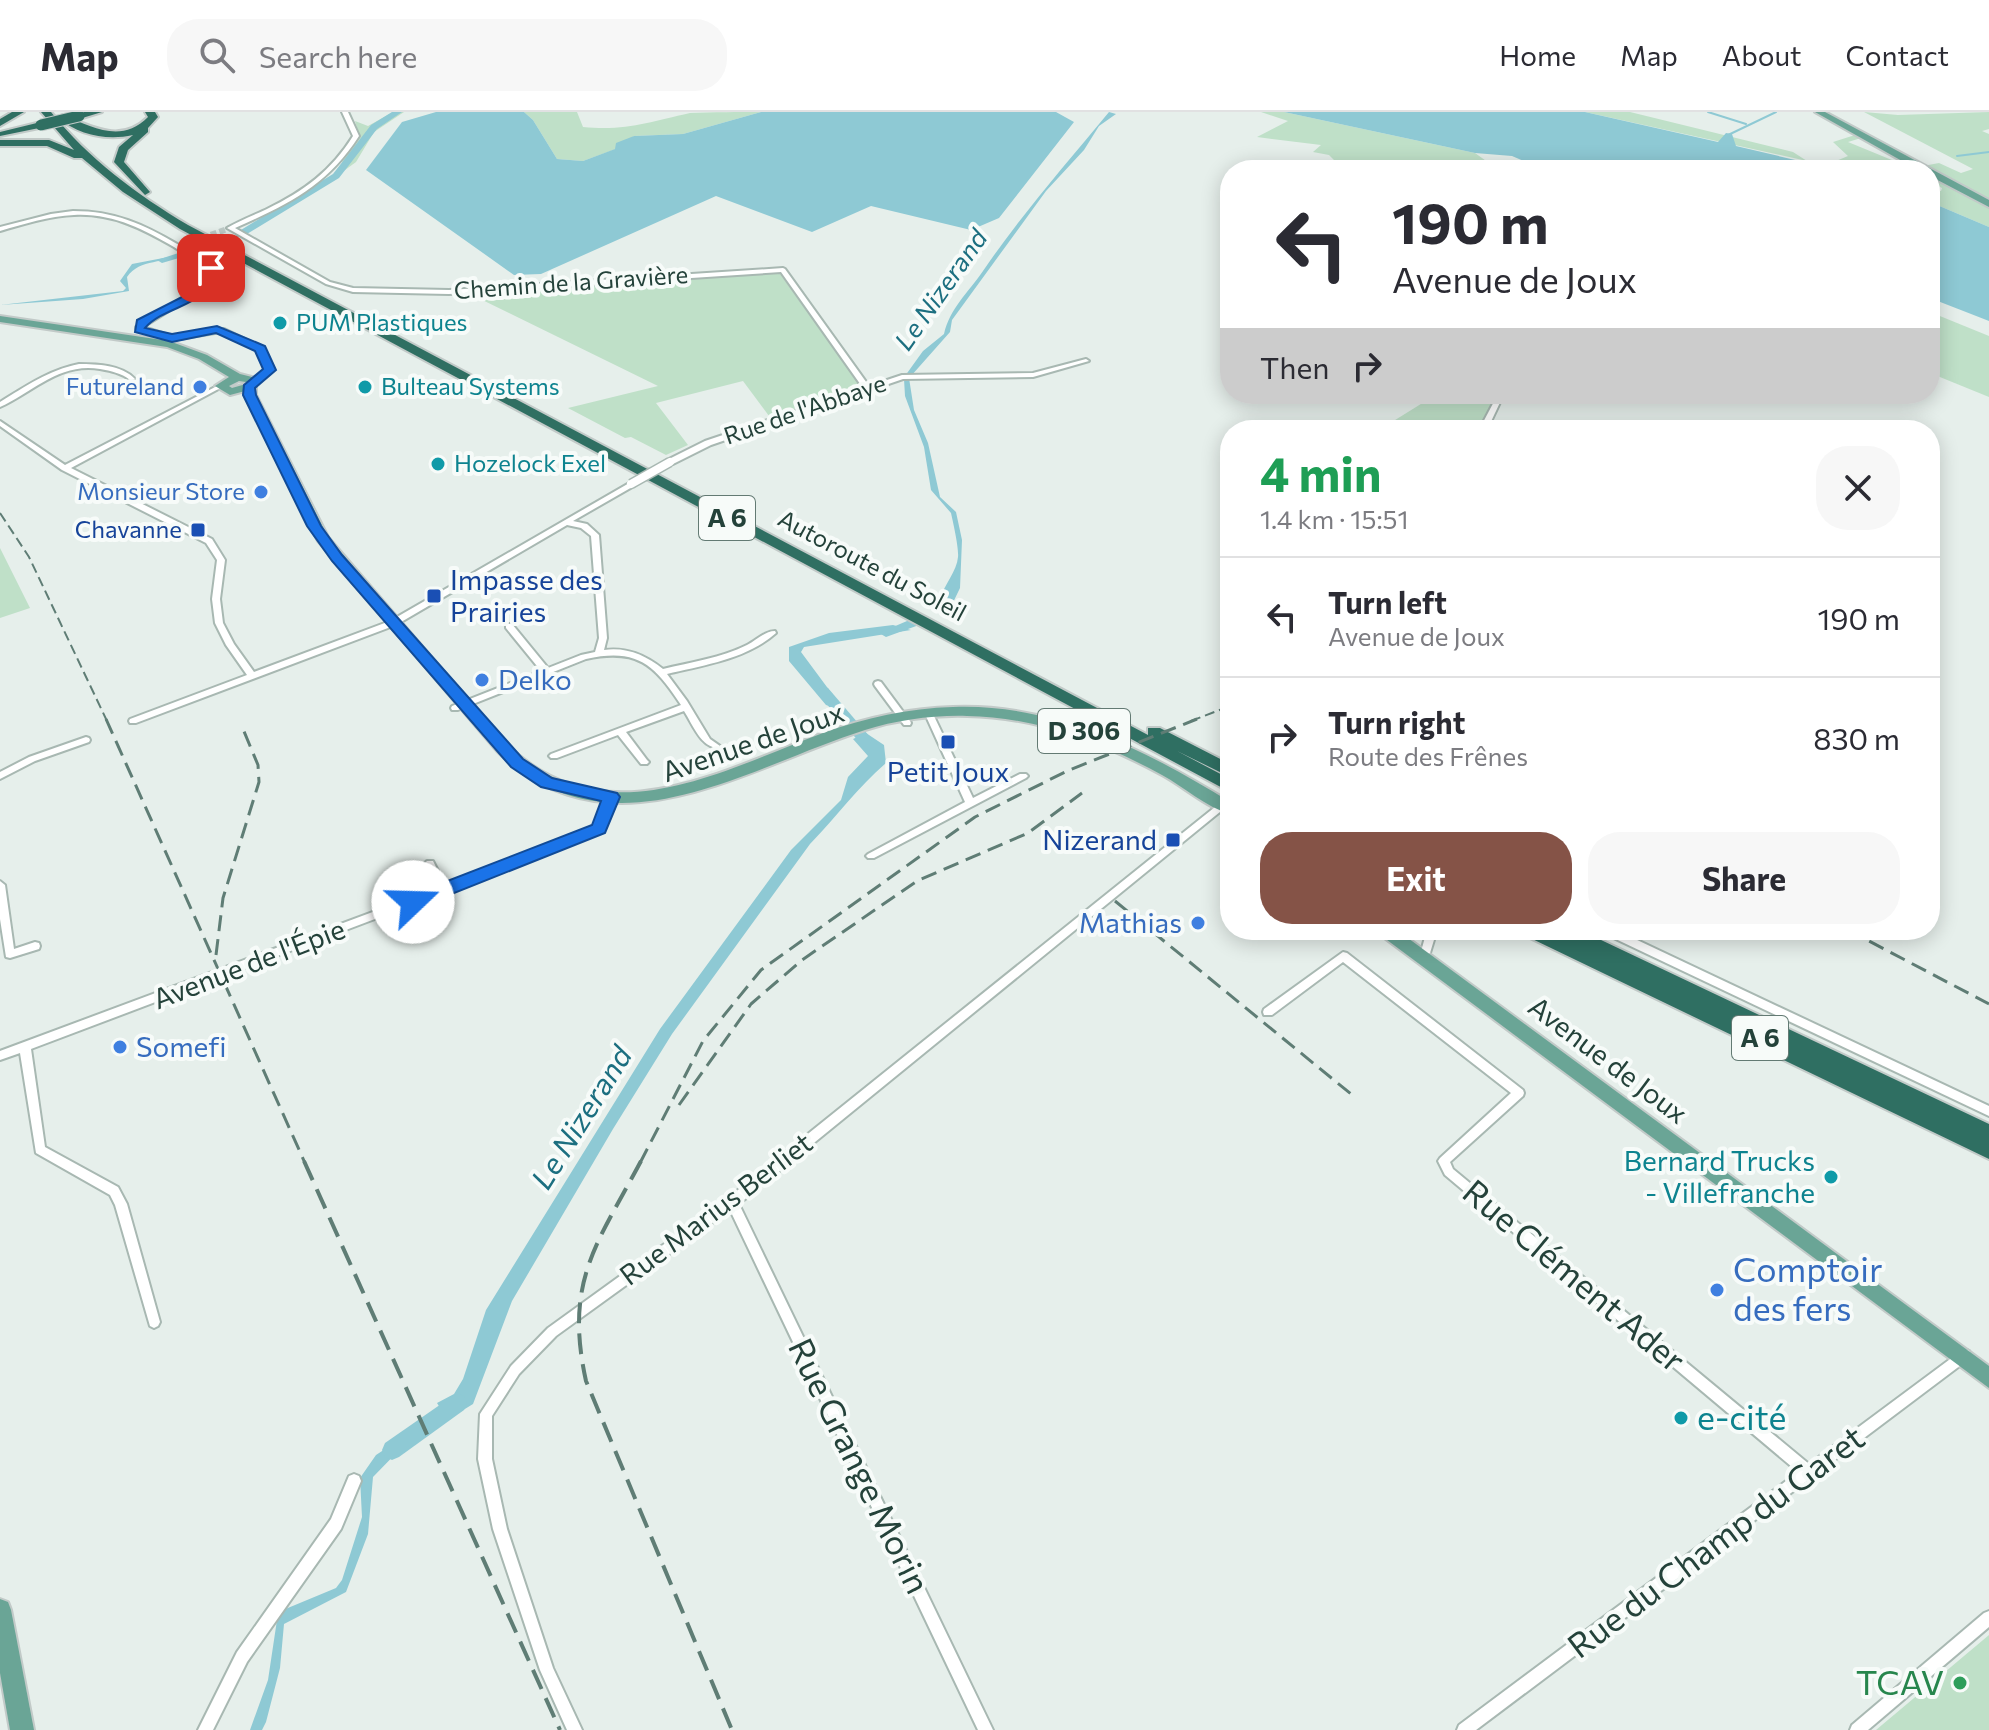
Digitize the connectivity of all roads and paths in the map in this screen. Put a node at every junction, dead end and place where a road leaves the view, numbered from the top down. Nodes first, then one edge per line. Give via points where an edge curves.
1 (19, 112) edge
2 (46, 112) edge
3 (95, 112) edge
4 (152, 112) edge
5 (345, 112) edge
6 (1819, 112) edge
7 (60, 115) edge
8 (0, 123) edge
9 (0, 134) edge
10 (0, 143) edge
11 (1908, 160) edge
12 (101, 170) junction
13 (1940, 177) edge
14 (145, 192) junction
15 (1989, 204) edge
16 (0, 229) edge
17 (194, 241) tunnel mouth
18 (181, 249) junction
19 (0, 319) edge
20 (101, 334) junction
21 (1086, 361) dead end
22 (132, 379) dead end
23 (246, 381) junction
24 (226, 388) junction
25 (867, 388) junction
26 (0, 405) edge
27 (0, 423) edge
28 (65, 468) junction
29 (566, 522) junction
30 (390, 624) junction
31 (509, 626) dead end
32 (772, 633) dead end
33 (599, 651) junction
34 (546, 672) junction
35 (663, 672) junction
36 (252, 676) junction
37 (878, 684) dead end
38 (460, 706) junction
39 (685, 707) junction
40 (931, 717) junction
41 (905, 720) junction
42 (133, 721) dead end
43 (620, 731) junction
44 (86, 740) dead end
45 (716, 746) dead end
46 (554, 756) dead end
47 (644, 762) dead end
48 (1220, 766) edge
49 (0, 776) edge
50 (1023, 776) dead end
51 (1220, 781) edge
52 (610, 802) junction
53 (970, 802) junction
54 (1220, 807) edge
55 (1220, 814) edge
56 (871, 856) dead end
57 (430, 863) dead end
58 (0, 885) edge
59 (443, 891) junction
60 (1402, 940) edge
61 (1409, 940) edge
62 (1428, 940) edge
63 (1551, 940) edge
64 (1584, 940) edge
65 (1628, 940) edge
66 (35, 946) dead end
67 (1423, 953) junction
68 (1268, 1012) dead end
69 (25, 1047) junction
70 (0, 1056) edge
71 (1989, 1111) edge
72 (1989, 1133) edge
73 (1989, 1150) edge
74 (732, 1202) junction
75 (154, 1322) dead end
76 (1965, 1355) junction
77 (1989, 1368) edge
78 (1989, 1378) edge
79 (1809, 1472) junction
80 (354, 1481) dead end
81 (0, 1610) edge
82 (1989, 1618) edge
83 (22, 1730) edge
84 (205, 1730) edge
85 (575, 1730) edge
86 (986, 1730) edge
87 (1464, 1730) edge
88 (1857, 1730) edge

1 - 8 highway
2 - 12 highway, Autoroute du Soleil / A 6
3 - 9 highway, bridge
4 - 7 highway via 143,126 107,135 87,133
4 - 14 highway via 152,123 119,158
5 - 25 street, Chemin de la Gravière via 356,136 342,160 274,209 230,228 328,283 353,290 449,292 783,270
6 - 11 main road
7 - 14 highway, Autoroute du Soleil / A 6 via 105,162
10 - 12 highway via 54,144
12 - 51 highway, Autoroute du Soleil / A 6 via 148,205 225,249
13 - 15 main road
14 - 48 highway, Autoroute du Soleil / A 6
16 - 18 street via 50,214 89,210 131,222
17 - 18 street
18 - 23 street via 211,268 210,282 195,296 141,323 139,330 172,338 222,330 258,347 269,372
19 - 20 main road, Avenue de Joux / D 306
20 - 23 main road, Avenue de Joux / D 306 via 169,344
20 - 24 main road, Avenue de Joux / D 306 via 179,351 217,371
21 - 25 street, Rue de l'Abbaye via 1033,375 902,377
22 - 26 street via 101,366 69,364
23 - 24 main road
23 - 30 main road, Avenue de Joux / D 306 via 314,526
24 - 28 street
24 - 30 main road, Avenue de Joux / D 306 via 245,398 315,540
25 - 29 street, Rue de l'Abbaye, bridge via 708,443
27 - 28 street
28 - 36 street via 209,541 221,560 214,605 219,629
29 - 30 street
29 - 33 street via 595,535 603,638
30 - 36 street
30 - 38 main road, Avenue de Joux / D 306
31 - 34 street
32 - 35 street via 736,652
33 - 34 street
33 - 35 street via 642,656
34 - 38 street
35 - 39 street
36 - 42 street
37 - 41 street
38 - 52 main road, Avenue de Joux / D 306 via 508,764 534,783 562,797
39 - 43 street
39 - 45 street
40 - 41 main road, Avenue de Joux / D 306
40 - 53 street
40 - 54 main road, Avenue de Joux / D 306 via 984,717 1055,729 1116,753
41 - 52 main road, Avenue de Joux / D 306 via 846,736 705,794 644,806
43 - 46 street
43 - 47 street
44 - 49 street
50 - 53 street
52 - 59 street, Avenue de l'Épie via 599,829
53 - 56 street
55 - 74 street, Rue Marius Berliet
57 - 59 street
58 - 66 street via 10,954
59 - 69 street, Avenue de l'Épie
60 - 67 main road, Avenue de Joux
61 - 67 main road, Avenue de Joux
62 - 67 street
63 - 73 highway, A 6
64 - 72 highway, A 6
65 - 71 street
67 - 76 main road, Avenue de Joux
68 - 79 street, Rue Clément Ader via 1343,956 1519,1093 1444,1161 1449,1172
69 - 70 street, Avenue de l'Épie
69 - 75 street via 40,1150 114,1191
74 - 85 street, Rue Marius Berliet via 552,1332 515,1370 486,1414 485,1459 500,1529 547,1670
74 - 86 street, Rue Grange Morin
76 - 77 main road, Avenue de Joux
76 - 78 main road, Avenue de Joux
76 - 79 street, Rue du Champ du Garet
79 - 87 street, Rue du Champ du Garet
80 - 84 street via 336,1524 242,1657
81 - 83 main road
82 - 88 street

